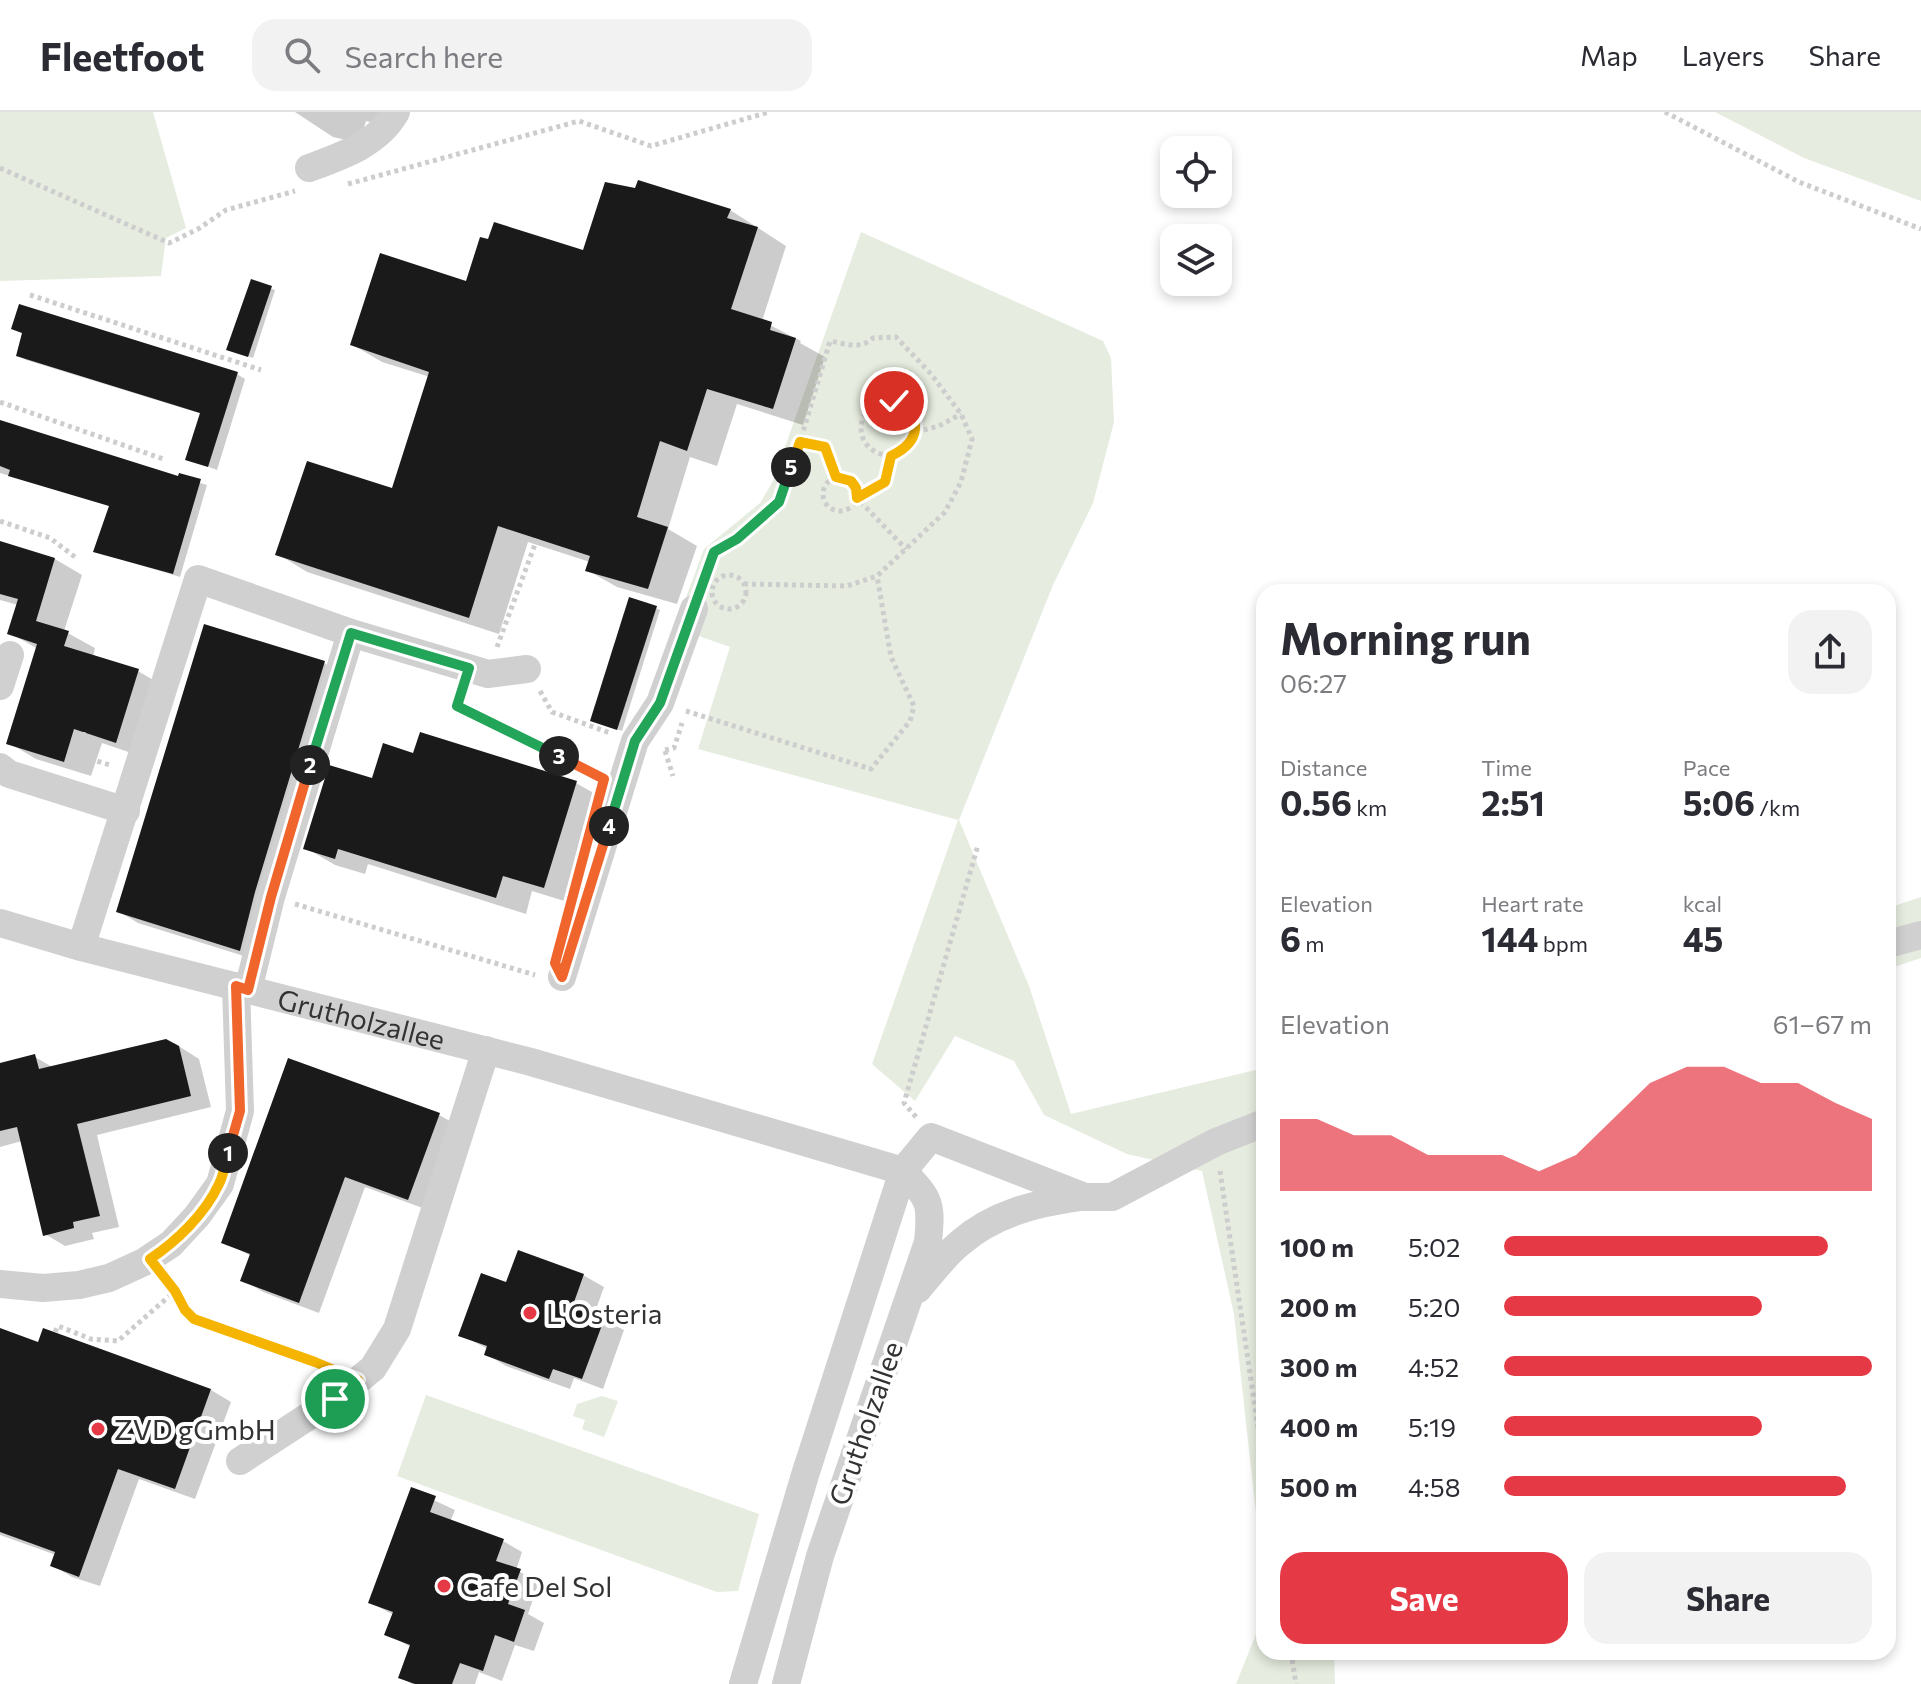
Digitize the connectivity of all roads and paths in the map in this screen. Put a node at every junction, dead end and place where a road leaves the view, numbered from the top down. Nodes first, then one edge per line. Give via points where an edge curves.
1 (396, 112) edge
2 (769, 112) edge
3 (1665, 112) edge
4 (0, 168) edge
5 (305, 179) joint
6 (341, 184) dead end
7 (1921, 229) edge
8 (30, 295) dead end
9 (261, 370) dead end
10 (0, 402) edge
11 (961, 414) junction
12 (916, 432) junction
13 (800, 442) junction
14 (891, 456) junction
15 (166, 460) dead end
16 (836, 477) junction
17 (857, 498) junction
18 (0, 521) edge
19 (537, 539) dead end
20 (906, 549) junction
21 (75, 557) dead end
22 (877, 576) junction
23 (745, 584) junction
24 (694, 609) joint
25 (351, 633) junction
26 (10, 655) dead end
27 (527, 669) dead end
28 (478, 671) junction
29 (0, 686) edge
30 (83, 732) dead end
31 (665, 750) dead end
32 (0, 767) edge
33 (138, 774) junction
34 (604, 779) dead end
35 (126, 811) junction
36 (978, 845) dead end
37 (271, 897) junction
38 (0, 923) edge
39 (1921, 935) edge
40 (1896, 942) edge
41 (81, 947) junction
42 (551, 976) joint
43 (242, 988) junction
44 (486, 1050) junction
45 (1256, 1126) edge
46 (931, 1137) junction
47 (1216, 1142) junction
48 (903, 1171) junction
49 (1085, 1197) junction
50 (150, 1259) junction
51 (0, 1284) edge
52 (175, 1291) junction
53 (909, 1298) junction
54 (55, 1332) dead end
55 (358, 1380) junction
56 (1256, 1414) edge
57 (240, 1461) dead end
58 (1292, 1660) edge
59 (743, 1684) edge
60 (786, 1684) edge
61 (1296, 1684) edge

1 - 5 street via 376,137
2 - 6 path via 651,146 579,121
3 - 7 path via 1799,182
4 - 5 path via 169,243 226,210
8 - 9 path
10 - 15 path
11 - 12 path
11 - 13 path via 896,337 854,346 830,341
11 - 20 path via 972,439 961,482 945,512
12 - 14 path via 908,448
12 - 14 path via 914,418 894,401 869,409 861,434 867,446
13 - 16 path via 825,447
13 - 24 path via 779,502 714,552
14 - 17 path via 885,482
16 - 17 path via 851,481
16 - 17 path via 823,490 828,507 851,508
17 - 20 path
18 - 21 path via 50,538
19 - 28 path
20 - 22 path
22 - 23 path via 847,586
22 - 31 path via 891,657 914,706 910,721 871,769 686,710 674,748
23 - 23 path via 746,596 738,607 715,604 714,581 725,574
24 - 42 street via 660,703 635,741
25 - 28 street
25 - 33 street via 198,579
25 - 37 street
26 - 29 street
27 - 28 street
28 - 34 path via 457,706
30 - 33 path via 83,757
32 - 35 street
33 - 35 street
35 - 41 street
36 - 46 path via 904,1103
37 - 42 path
37 - 43 street
38 - 41 street, Grutholzallee
39 - 40 street
41 - 43 street, Grutholzallee
43 - 44 street, Grutholzallee
43 - 50 street, Grutholzallee via 240,1111 220,1184 171,1244
44 - 48 street, Grutholzallee
44 - 55 street via 397,1329 373,1368
45 - 47 street
46 - 48 street, Grutholzallee
46 - 49 street
47 - 49 street via 1112,1197
47 - 56 path
48 - 53 street, Grutholzallee via 927,1197 931,1215 928,1242
48 - 59 street, Grutholzallee
49 - 53 street via 1003,1215 960,1242
50 - 51 street, Grutholzallee via 79,1285
50 - 52 path
52 - 54 path via 118,1341 91,1339 58,1326
52 - 55 path via 194,1319
53 - 60 street, Grutholzallee via 820,1556
55 - 57 street
58 - 61 path

